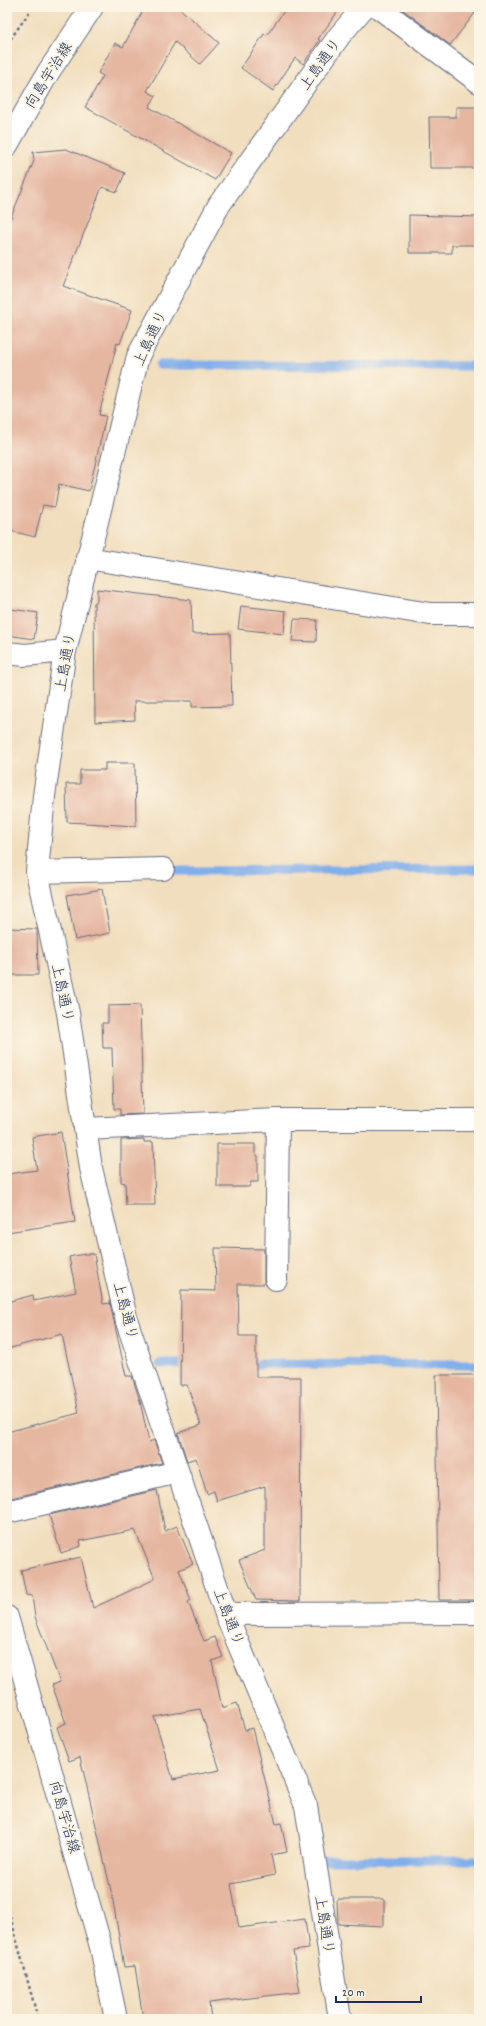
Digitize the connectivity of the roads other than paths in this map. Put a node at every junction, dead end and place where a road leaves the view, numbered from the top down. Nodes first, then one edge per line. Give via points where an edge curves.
1 (92, 7) edge
2 (364, 7) edge
3 (378, 7) edge
4 (479, 82) edge
5 (7, 145) edge
6 (88, 558) junction
7 (479, 614) edge
8 (65, 651) junction
9 (7, 654) edge
10 (163, 868) dead end
11 (37, 872) junction
12 (278, 1120) junction
13 (479, 1120) edge
14 (85, 1129) junction
15 (276, 1279) dead end
16 (178, 1472) junction
17 (7, 1512) edge
18 (479, 1613) edge
19 (226, 1614) junction
20 (7, 1617) edge
21 (116, 2019) edge
22 (340, 2019) edge

1 - 5 street, 向島宇治線 via 49,71
2 - 6 street, 上島通り via 340,35 219,205 138,356
3 - 4 street
6 - 7 street via 430,614
6 - 8 street, 上島通り
8 - 9 street
8 - 11 street, 上島通り via 44,796
10 - 11 street
11 - 14 street, 上島通り via 68,1013
12 - 13 street
12 - 14 street
12 - 15 street
14 - 16 street, 上島通り via 91,1168 127,1322
16 - 17 street
16 - 19 street, 上島通り
18 - 19 street
19 - 22 street, 上島通り via 306,1806
20 - 21 street, 向島宇治線 via 101,1947

